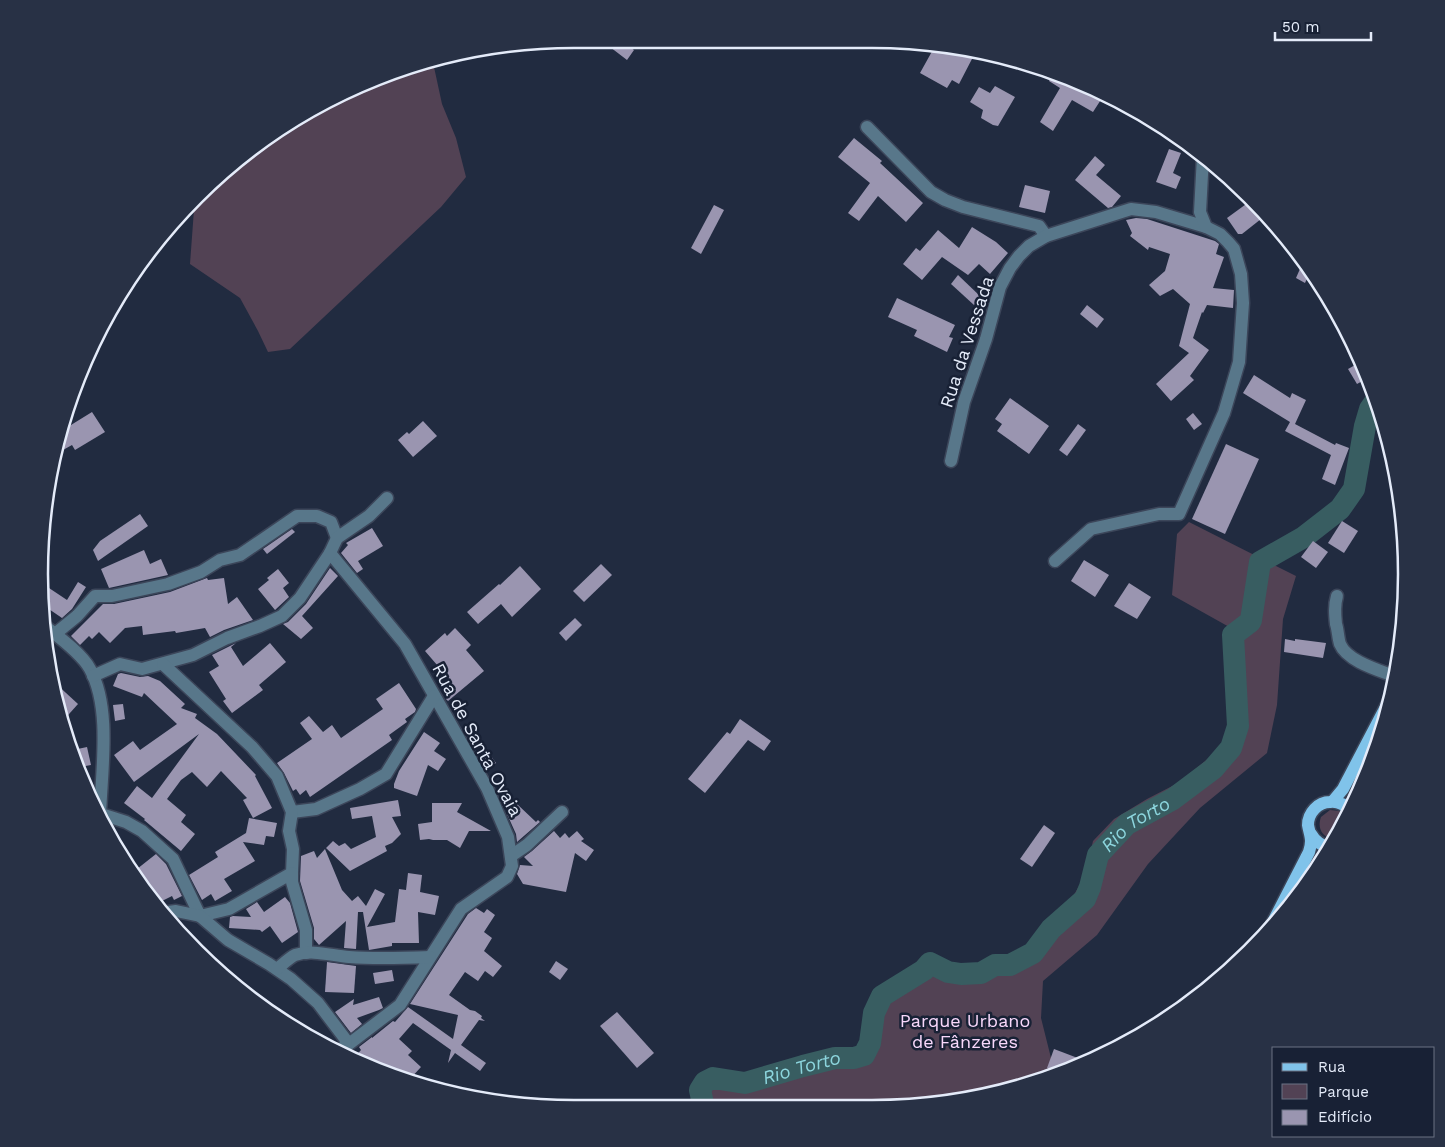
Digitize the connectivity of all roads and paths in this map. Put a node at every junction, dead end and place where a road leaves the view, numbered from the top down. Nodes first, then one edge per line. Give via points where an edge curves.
1 (867, 127) dead end
2 (1203, 165) edge
3 (1206, 227) junction
4 (1046, 236) junction
5 (951, 461) dead end
6 (387, 498) dead end
7 (337, 538) junction
8 (330, 553) junction
9 (1055, 561) dead end
10 (1336, 596) dead end
11 (51, 630) edge
12 (51, 632) edge
13 (163, 664) junction
14 (1387, 673) edge
15 (93, 676) junction
16 (434, 696) junction
17 (1374, 729) edge
18 (96, 793) edge
19 (1333, 801) junction
20 (1343, 805) edge
21 (292, 812) junction
22 (562, 812) dead end
23 (108, 818) edge
24 (1311, 834) junction
25 (1322, 845) edge
26 (511, 856) junction
27 (292, 872) junction
28 (1285, 899) edge
29 (171, 912) edge
30 (200, 916) junction
31 (306, 953) junction
32 (430, 957) junction
33 (277, 969) junction
34 (345, 1047) edge
35 (347, 1048) edge

1 - 4 street via 931,192 963,207 1039,226
2 - 3 street via 1200,212
3 - 4 street, Rua da Vessada via 1156,212 1131,209
3 - 9 street, Rua da Vessada via 1220,234 1234,250 1241,274 1243,303 1239,362 1224,413 1179,514 1159,514 1092,529
4 - 5 street, Rua da Vessada via 1019,256 1000,287 964,402
6 - 7 street via 369,516
7 - 8 street
7 - 11 street via 331,522 317,516 297,516 240,555 220,560 202,572 168,584 112,596 95,596 77,616
8 - 13 street via 300,598 282,616 193,655
8 - 16 street, Rua de Santa Ovaia via 405,644
10 - 14 street via 1335,616 1340,645 1357,660
12 - 15 street via 69,645 90,668
13 - 15 street via 142,669 120,664
13 - 21 street via 252,747 277,776
15 - 18 street via 100,695 104,738
16 - 21 street via 386,774 316,809
16 - 26 street, Rua de Santa Ovaia via 486,788 508,837
17 - 19 main road via 1343,789
19 - 20 main road
19 - 24 main road via 1325,802 1312,811 1308,827
21 - 27 street via 289,831 293,849
22 - 26 street
23 - 30 street via 126,822 142,831 173,859
24 - 25 main road
24 - 28 main road via 1309,852
26 - 32 street, Rua de Santa Ovaia via 512,866 507,877 461,909
27 - 30 street via 229,909
27 - 31 street via 306,930
29 - 30 street
30 - 33 street via 228,940
31 - 32 street via 388,959
31 - 33 street via 294,955
32 - 35 street, Rua de Santa Ovaia via 400,1005
33 - 34 street via 318,1003 346,1040

